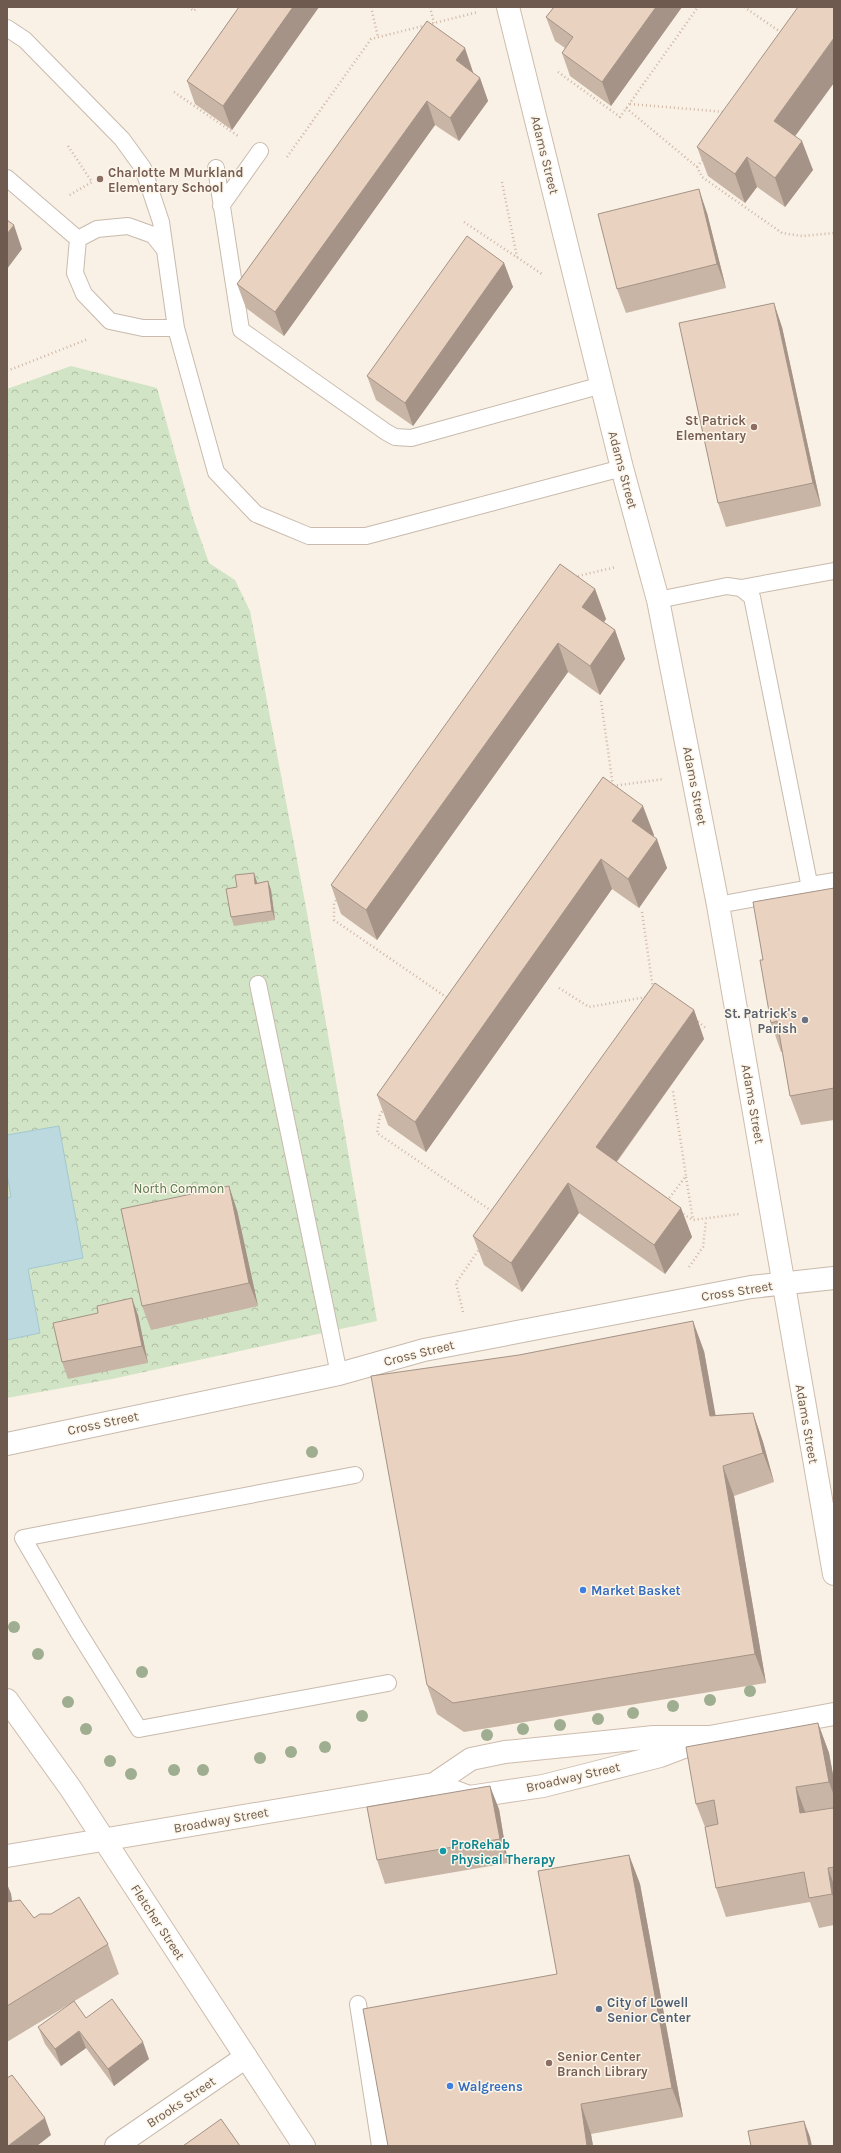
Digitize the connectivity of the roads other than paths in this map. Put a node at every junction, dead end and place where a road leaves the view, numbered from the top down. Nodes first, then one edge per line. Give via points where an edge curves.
1 (508, 7) edge
2 (7, 28) edge
3 (260, 151) road end
4 (216, 168) dead end
5 (7, 178) edge
6 (221, 206) junction
7 (78, 239) junction
8 (165, 250) junction
9 (176, 328) junction
10 (602, 385) junction
11 (622, 468) junction
12 (834, 571) edge
13 (741, 588) junction
14 (658, 600) junction
15 (834, 884) edge
16 (810, 888) junction
17 (718, 905) junction
18 (258, 984) dead end
19 (834, 1278) edge
20 (784, 1284) junction
21 (339, 1374) junction
22 (7, 1444) edge
23 (356, 1476) dead end
24 (834, 1574) edge
25 (388, 1683) dead end
26 (7, 1700) edge
27 (834, 1714) edge
28 (710, 1737) junction
29 (434, 1784) junction
30 (104, 1840) junction
31 (7, 1856) edge
32 (358, 2004) dead end
33 (246, 2057) junction
34 (116, 2146) edge
35 (304, 2146) edge
36 (380, 2146) edge

1 - 10 street, Adams Street
2 - 8 lane via 25,40 122,139 143,168 161,222
3 - 6 lane
4 - 6 lane
5 - 7 lane
6 - 10 lane via 241,330 395,437 411,438
7 - 8 lane via 97,229 128,226 153,235
7 - 9 lane via 74,274 84,294 110,321 143,328
8 - 9 lane
9 - 11 lane via 216,472 256,514 309,536 366,536
10 - 11 street, Adams Street
11 - 14 street, Adams Street
12 - 13 lane
13 - 14 lane via 727,586
13 - 16 lane via 752,597
14 - 17 street, Adams Street
15 - 16 street
16 - 17 lane
17 - 20 street, Adams Street
18 - 21 lane
19 - 20 street, Cross Street
20 - 21 street, Cross Street via 751,1287 424,1350
20 - 24 street, Adams Street
21 - 22 street, Cross Street
23 - 25 lane via 23,1538 139,1729
26 - 30 street, Fletcher Street
27 - 28 street, Broadway Street
28 - 29 street, Broadway Street via 654,1736 505,1752 471,1759
28 - 29 street, Broadway Street via 660,1756 543,1786 469,1798
29 - 30 street, Broadway Street
30 - 31 street, Broadway Street
30 - 33 street, Fletcher Street
32 - 36 lane
33 - 34 street, Brooks Street
33 - 35 street, Fletcher Street

